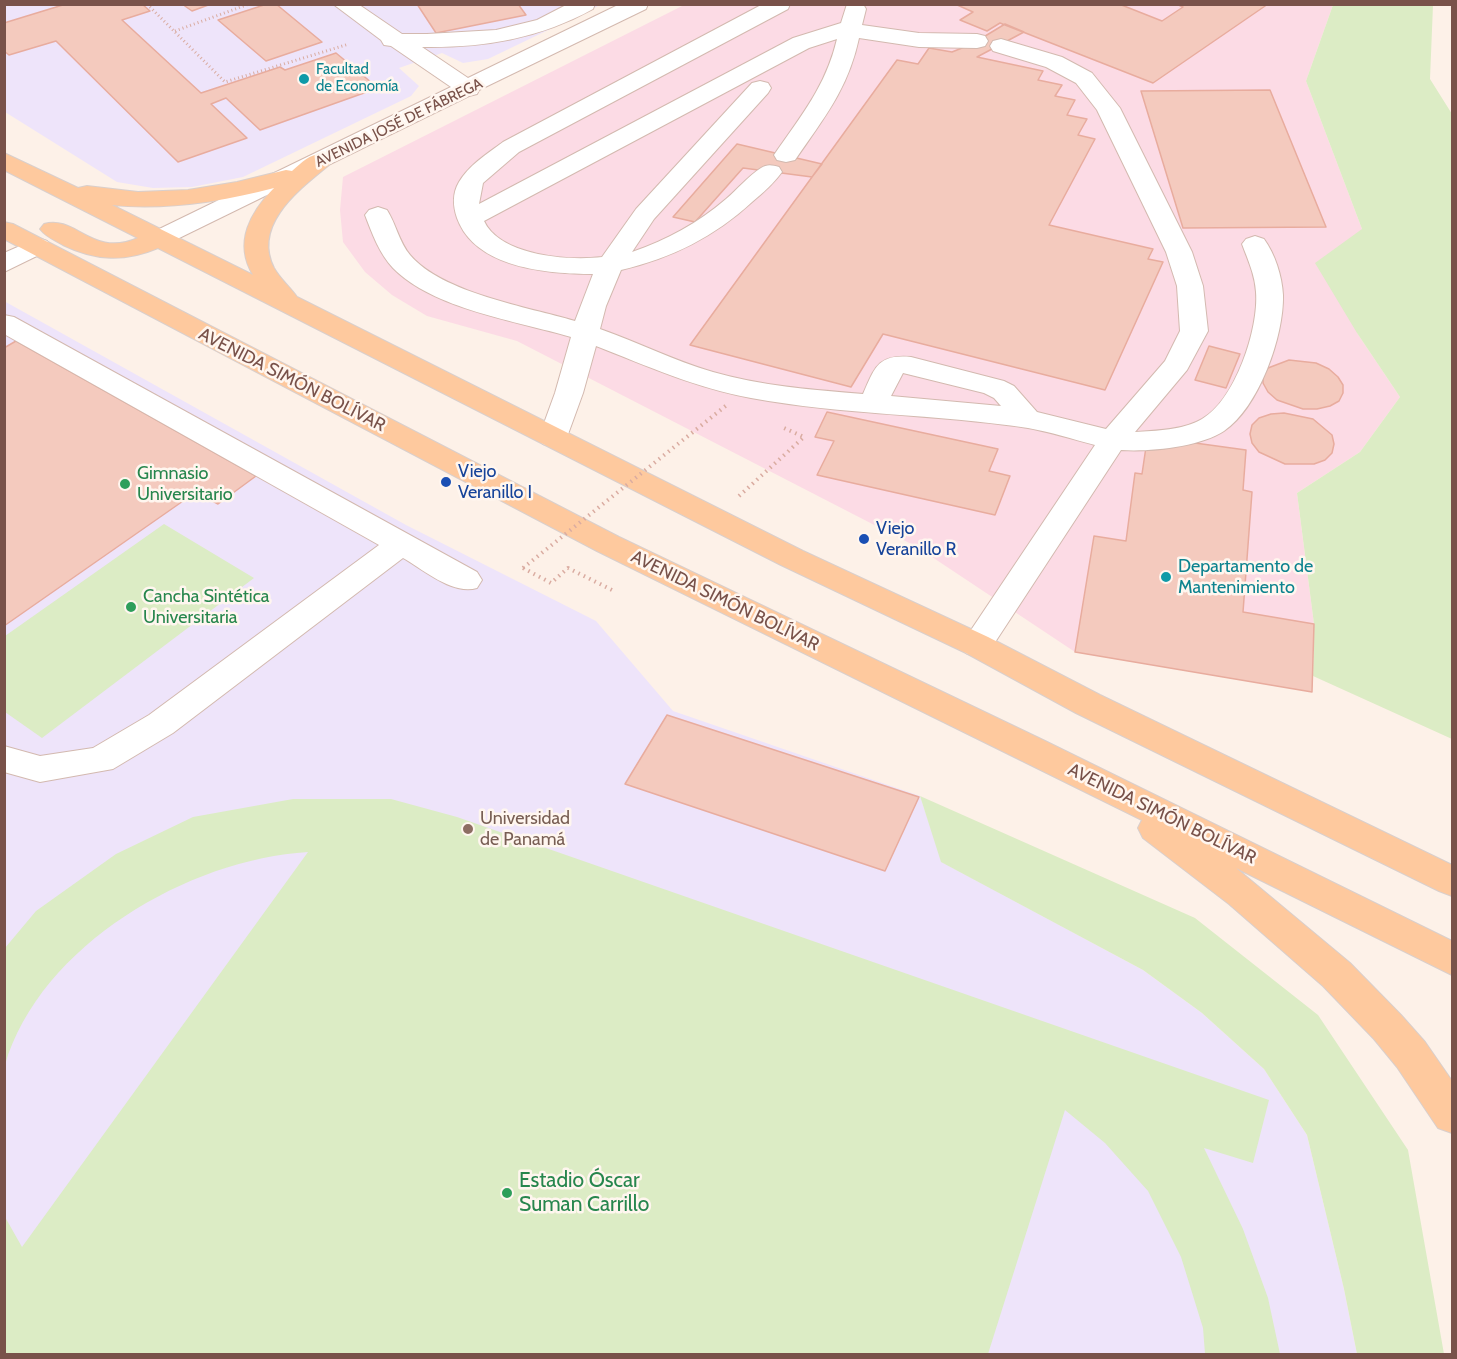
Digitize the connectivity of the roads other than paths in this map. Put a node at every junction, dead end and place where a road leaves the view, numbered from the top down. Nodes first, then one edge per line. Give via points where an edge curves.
1 (343, 4) edge
2 (585, 4) edge
3 (638, 4) edge
4 (780, 4) edge
5 (852, 16) edge
6 (392, 40) junction
7 (760, 88) dead end
8 (469, 89) junction
9 (4, 160) edge
10 (320, 160) junction
11 (286, 177) junction
12 (57, 187) junction
13 (378, 214) dead end
14 (469, 219) junction
15 (4, 224) edge
16 (4, 229) edge
17 (158, 239) junction
18 (1255, 244) dead end
19 (38, 246) junction
20 (4, 264) edge
21 (610, 265) junction
22 (288, 302) junction
23 (4, 323) edge
24 (584, 332) junction
25 (873, 405) junction
26 (1028, 419) junction
27 (553, 437) junction
28 (1113, 440) junction
29 (400, 544) junction
30 (466, 580) dead end
31 (977, 645) junction
32 (1033, 750) junction
33 (4, 759) edge
34 (1452, 881) edge
35 (1452, 959) edge
36 (1452, 1114) edge

1 - 6 street
2 - 6 street via 549,23 502,35
3 - 8 street, AVENIDA JOSÉ DE FÁBREGA
4 - 14 street via 511,147 488,163 472,181 465,199
5 - 14 street
5 - 21 street via 842,65 827,96 778,163 733,209 695,235 652,254
5 - 28 street via 919,40 989,44 1054,62 1084,78 1108,108 1179,252 1190,286 1194,332 1177,364
6 - 8 street
7 - 21 street via 645,214
8 - 10 street, AVENIDA JOSÉ DE FÁBREGA
9 - 12 main road
10 - 11 street, AVENIDA JOSÉ DE FÁBREGA
10 - 22 main road via 278,198 258,234 261,268
11 - 12 main road via 178,200 119,199
11 - 17 street, AVENIDA JOSÉ DE FÁBREGA
12 - 17 main road
13 - 24 street via 387,240 404,263 431,283
14 - 21 street via 496,249 522,258 555,265
15 - 17 main road via 45,225 105,252 135,249
16 - 19 main road, AVENIDA SIMÓN BOLÍVAR
17 - 22 main road
18 - 28 street via 1269,282 1268,306 1263,339 1250,378 1235,404 1215,424 1182,436 1139,442
19 - 20 street
19 - 32 main road, AVENIDA SIMÓN BOLÍVAR via 598,539
21 - 24 street
22 - 27 main road
23 - 29 street
24 - 25 street via 647,359 712,380
24 - 27 street
25 - 26 street
25 - 26 street via 887,372 896,364 911,365 994,387
26 - 28 street
27 - 31 main road via 792,558
28 - 31 street
29 - 30 street
29 - 33 street via 161,724 101,760 40,768
31 - 34 main road via 1088,704
32 - 35 main road, AVENIDA SIMÓN BOLÍVAR
32 - 36 main road via 1159,830 1317,956 1403,1044

